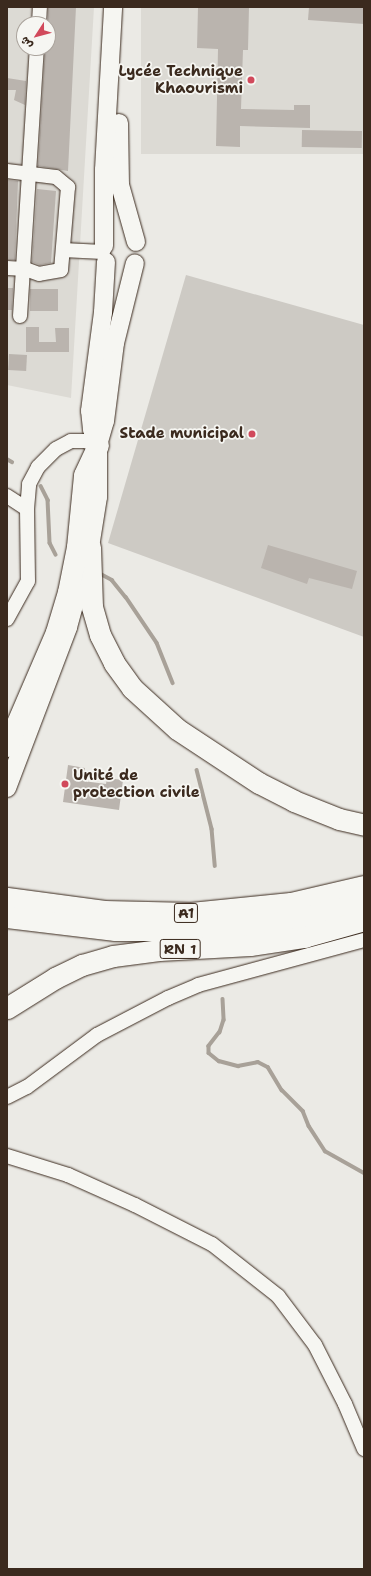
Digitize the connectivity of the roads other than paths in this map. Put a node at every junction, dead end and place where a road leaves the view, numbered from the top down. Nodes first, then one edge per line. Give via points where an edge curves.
1 (113, 7) edge
2 (125, 7) edge
3 (37, 56) edge
4 (7, 171) edge
5 (30, 172) junction
6 (136, 242) junction
7 (63, 250) junction
8 (104, 253) junction
9 (136, 263) junction
10 (7, 268) edge
11 (25, 269) junction
12 (20, 316) dead end
13 (98, 445) junction
14 (7, 496) edge
15 (27, 510) junction
16 (90, 548) junction
17 (7, 619) edge
18 (7, 746) edge
19 (7, 788) edge
20 (364, 825) edge
21 (364, 886) edge
22 (7, 898) edge
23 (364, 903) edge
24 (7, 917) edge
25 (364, 920) edge
26 (364, 940) edge
27 (7, 1008) edge
28 (7, 1097) edge
29 (7, 1156) edge
30 (364, 1449) edge

1 - 8 main road via 104,170
2 - 6 main road via 118,160 123,201
3 - 5 street
4 - 5 street
5 - 7 street via 56,177 68,187
5 - 11 street
6 - 8 main road via 127,235 116,234
6 - 9 main road via 139,253
7 - 8 street
7 - 11 street via 61,270 39,274
8 - 9 main road via 120,270
8 - 13 main road via 90,411 92,429
9 - 13 main road via 115,343 105,421
10 - 11 street
11 - 12 street
13 - 15 street via 85,441 71,441 46,457 30,484
13 - 16 main road via 98,497
13 - 18 highway via 84,475 77,547 68,592 56,632
14 - 15 street
15 - 17 street via 28,581
16 - 19 main road via 68,627
16 - 20 highway via 92,608 100,635 114,663 132,688 177,729 252,779 294,801 339,819
21 - 22 highway, A1 via 291,903 191,913 104,911
23 - 24 highway, A1 via 277,922 202,930 115,930
25 - 27 highway, RN 1 via 304,937 250,946 159,950 113,956 82,965 55,978
26 - 28 street via 198,985 168,998 97,1035 27,1087
29 - 30 street via 68,1175 212,1244 278,1296 315,1345

